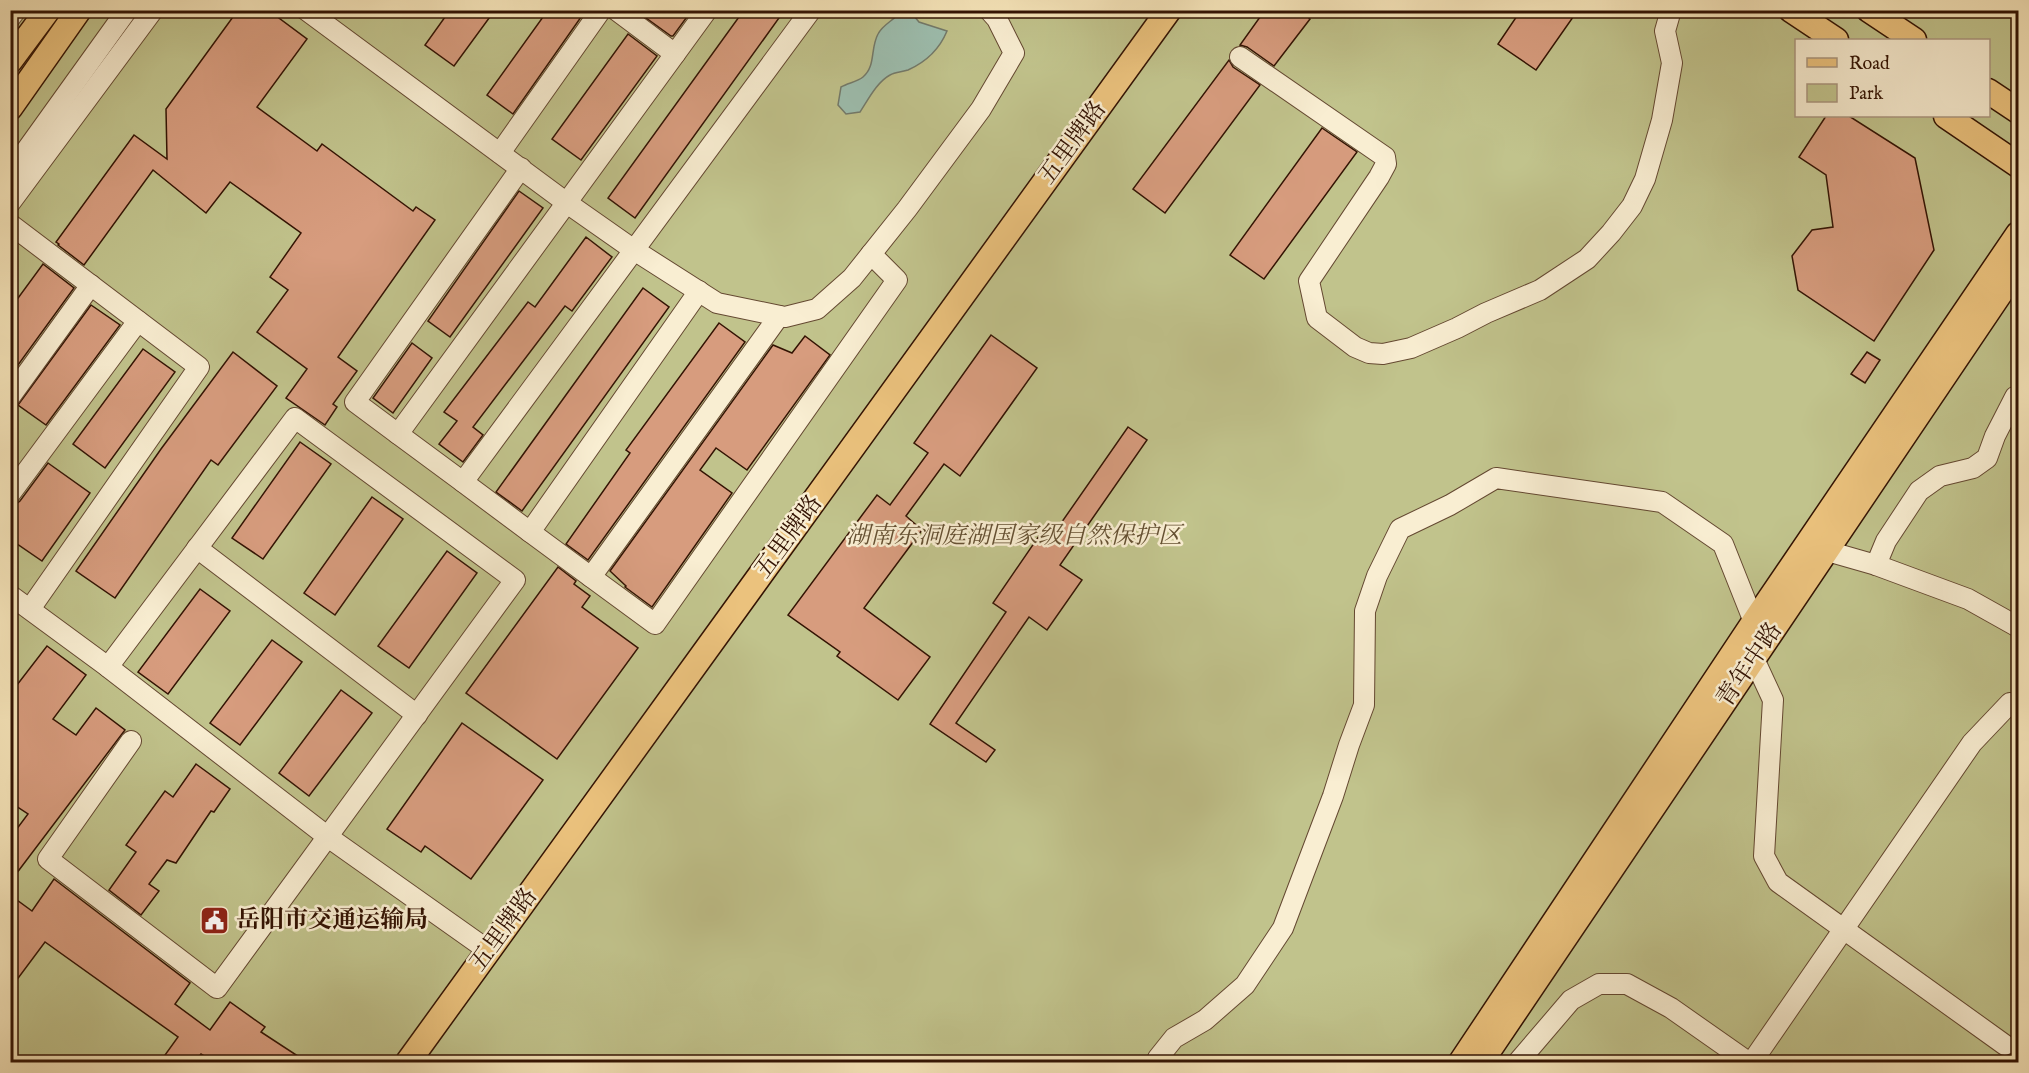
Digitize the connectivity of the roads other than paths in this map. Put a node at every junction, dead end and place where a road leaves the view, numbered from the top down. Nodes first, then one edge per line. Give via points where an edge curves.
1 (16, 10) edge
2 (48, 10) edge
3 (80, 10) edge
4 (127, 10) edge
5 (153, 10) edge
6 (306, 10) edge
7 (601, 10) edge
8 (616, 10) edge
9 (707, 10) edge
10 (811, 10) edge
11 (988, 10) edge
12 (1169, 10) edge
13 (1187, 10) edge
14 (1671, 10) edge
15 (1791, 10) edge
16 (1869, 10) edge
17 (10, 18) edge
18 (1834, 39) edge
19 (1912, 39) edge
20 (675, 54) junction
21 (1240, 57) dead end
22 (10, 61) edge
23 (1990, 92) edge
24 (10, 108) edge
25 (2019, 111) edge
26 (1947, 117) edge
27 (500, 153) junction
28 (2019, 165) edge
29 (521, 168) junction
30 (10, 173) edge
31 (10, 203) edge
32 (567, 203) junction
33 (10, 224) edge
34 (2019, 234) edge
35 (634, 250) junction
36 (871, 254) junction
37 (2019, 267) edge
38 (91, 285) junction
39 (699, 291) junction
40 (779, 316) junction
41 (138, 321) junction
42 (10, 397) edge
43 (2019, 397) edge
44 (398, 434) junction
45 (463, 482) junction
46 (10, 494) edge
47 (530, 532) junction
48 (197, 548) junction
49 (1827, 550) junction
50 (1876, 565) junction
51 (591, 577) junction
52 (10, 595) edge
53 (30, 609) junction
54 (1754, 622) junction
55 (2019, 627) edge
56 (1754, 659) junction
57 (108, 667) junction
58 (2010, 703) dead end
59 (417, 714) junction
60 (131, 741) dead end
61 (328, 837) junction
62 (489, 951) junction
63 (2005, 1045) dead end
64 (408, 1062) edge
65 (428, 1062) edge
66 (1156, 1062) edge
67 (1461, 1062) edge
68 (1481, 1062) edge
69 (1518, 1062) edge
70 (1750, 1062) edge

1 - 17 street
2 - 22 main road
3 - 24 main road
4 - 30 street
5 - 31 street
6 - 27 street
7 - 27 street
8 - 20 street
9 - 20 street
10 - 35 street
11 - 36 street via 1014,53 981,109
12 - 62 main road, 五里牌路
13 - 65 main road, 五里牌路
14 - 21 street via 1665,30 1672,63 1662,120 1645,179 1632,206 1611,233 1587,259 1540,290 1411,348 1383,354 1355,347 1317,318 1309,281 1379,177 1385,157
15 - 18 main road
16 - 19 main road
20 - 32 street
23 - 25 main road
26 - 28 main road
27 - 29 street
29 - 32 street
29 - 44 street via 355,402
32 - 35 street
32 - 44 street
33 - 38 street
34 - 54 main road
35 - 39 street
35 - 45 street
36 - 40 street via 852,278 817,309
36 - 51 street via 897,280 655,624
37 - 49 main road, 青年中路
38 - 41 street
38 - 42 street
39 - 40 street via 717,303
39 - 47 street
40 - 51 street
41 - 46 street
41 - 53 street via 199,367
43 - 50 street via 1995,436 1987,458 1973,468 1940,477 1919,491 1886,541
44 - 45 street
45 - 47 street
47 - 51 street
48 - 57 street
48 - 59 street
48 - 59 street via 295,418 515,580
49 - 50 street
49 - 56 main road, 青年中路
50 - 55 street via 1968,599
52 - 53 street
53 - 57 street
54 - 66 street via 1723,544 1662,502 1496,477 1400,529 1365,611 1364,705 1283,928 1245,985 1205,1020 1174,1038
54 - 67 main road
56 - 63 street via 1773,700 1764,856 1778,882
56 - 68 main road, 青年中路
57 - 61 street
58 - 70 street via 1972,743
59 - 61 street
60 - 61 street via 48,859 217,988
61 - 62 street
62 - 64 main road, 五里牌路
69 - 70 street via 1571,1000 1599,984 1627,984 1636,988

